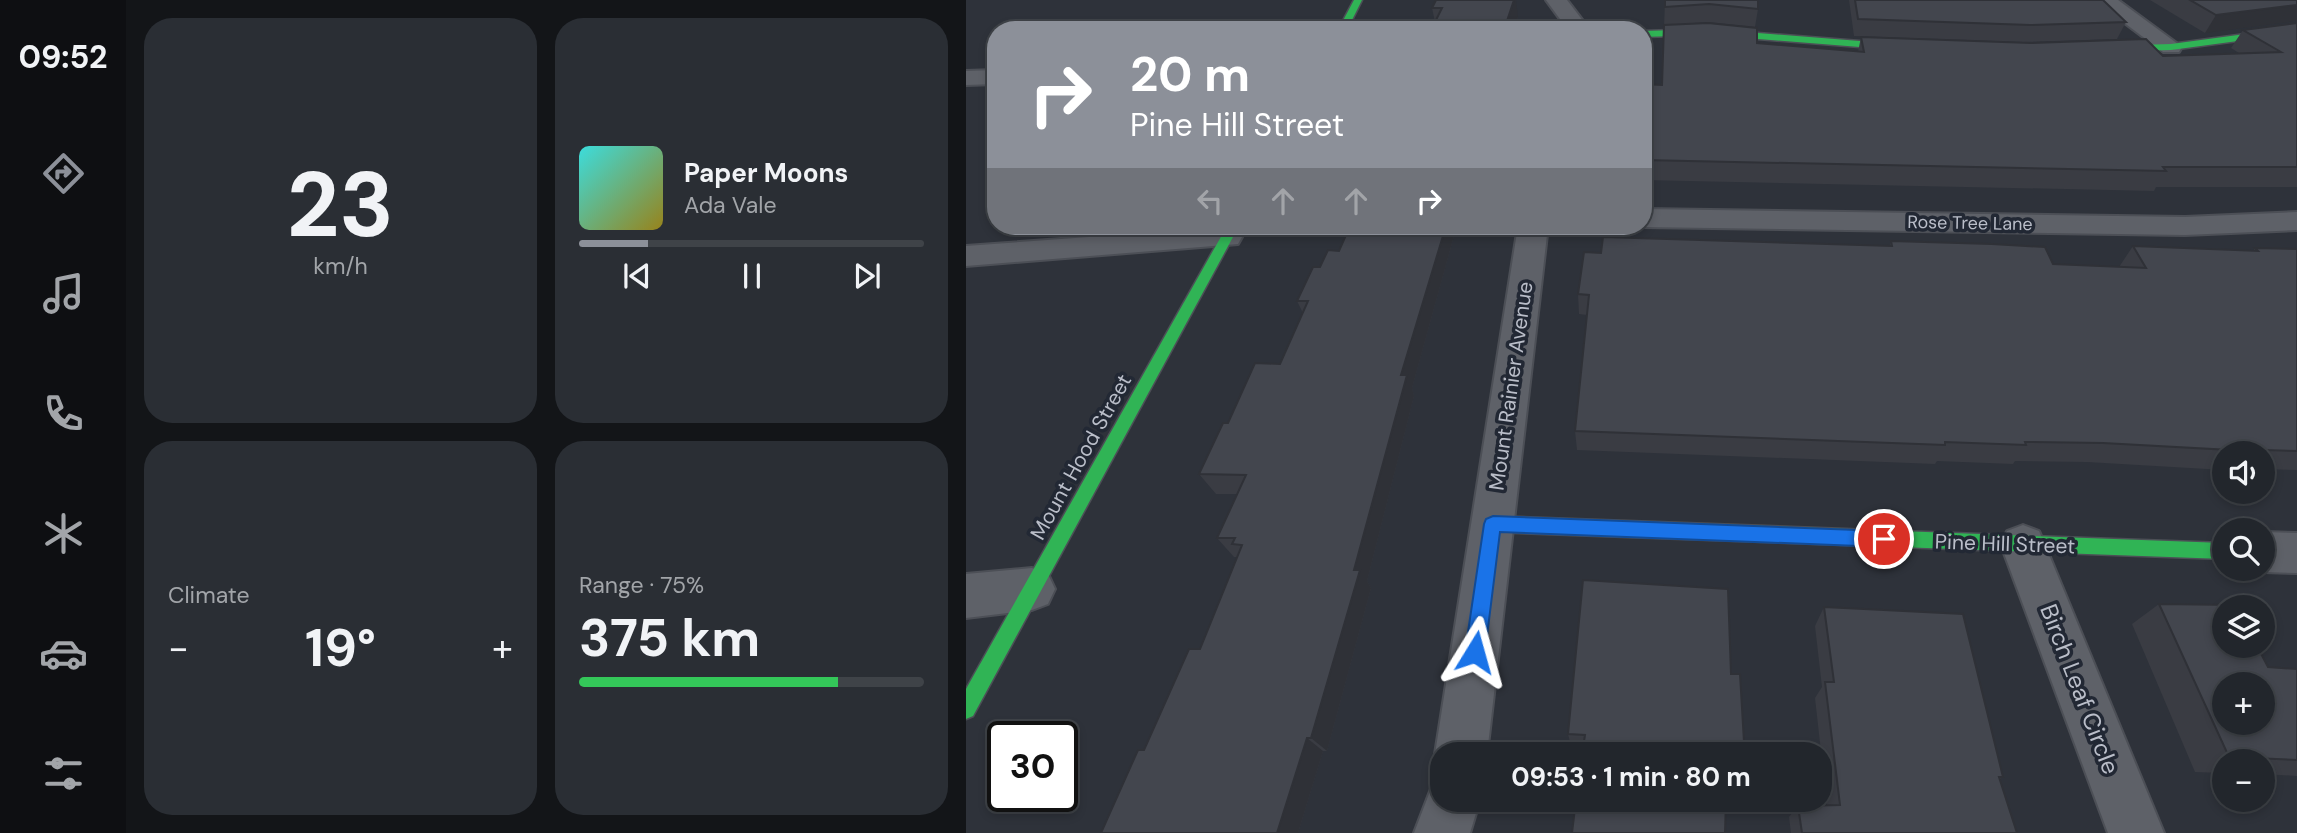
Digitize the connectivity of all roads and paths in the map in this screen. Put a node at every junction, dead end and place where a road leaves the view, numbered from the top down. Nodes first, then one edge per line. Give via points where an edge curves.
1 (1358, 0) edge
2 (1556, 0) edge
3 (2104, 0) edge
4 (1347, 21) edge
5 (1569, 21) edge
6 (2297, 30) edge
7 (1652, 34) edge
8 (2171, 47) junction
9 (1927, 49) edge
10 (2090, 50) edge
11 (987, 77) edge
12 (966, 78) edge
13 (1652, 218) edge
14 (2297, 221) edge
15 (1197, 235) edge
16 (1228, 235) edge
17 (1532, 235) edge
18 (966, 256) edge
19 (1493, 524) junction
20 (2023, 545) junction
21 (2212, 551) edge
22 (2275, 552) edge
23 (2297, 553) edge
24 (1032, 589) junction
25 (966, 596) edge
26 (966, 709) edge
27 (1463, 742) edge
28 (1449, 812) edge
29 (1442, 833) edge
30 (2136, 833) edge

1 - 4 street
2 - 5 street
3 - 8 street
6 - 8 street
7 - 9 street via 1707,32
8 - 10 street
11 - 12 street
13 - 14 street, Rose Tree Lane via 2185,226
15 - 18 street
16 - 24 street, Mount Hood Street
17 - 19 street, Mount Rainier Avenue
19 - 20 street, Pine Hill Street
19 - 27 street, Mount Rainier Avenue
20 - 21 street, Pine Hill Street
20 - 30 street, Birch Leaf Circle
22 - 23 street
24 - 25 street
24 - 26 street, Mount Hood Street
28 - 29 street

